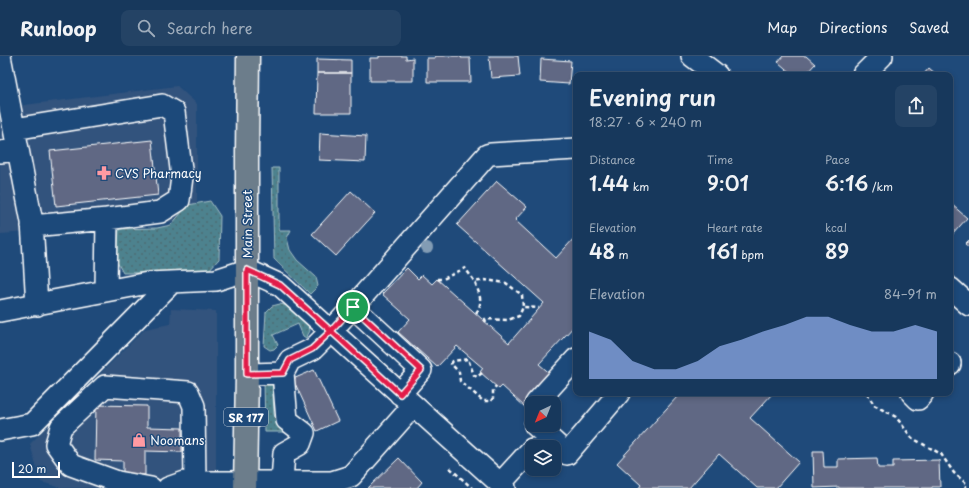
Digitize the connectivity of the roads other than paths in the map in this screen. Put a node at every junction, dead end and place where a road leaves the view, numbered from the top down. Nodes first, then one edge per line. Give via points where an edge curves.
1 (0, 56) edge
2 (248, 56) edge
3 (692, 56) edge
4 (882, 56) edge
5 (713, 72) edge
6 (866, 72) edge
7 (14, 129) junction
8 (573, 149) edge
9 (9, 151) edge
10 (107, 219) junction
11 (32, 226) junction
12 (247, 270) junction
13 (172, 282) junction
14 (106, 291) junction
15 (953, 291) edge
16 (37, 305) junction
17 (969, 305) edge
18 (353, 307) junction
19 (0, 311) edge
20 (331, 331) junction
21 (573, 361) edge
22 (283, 373) junction
23 (247, 374) junction
24 (542, 396) edge
25 (616, 396) edge
26 (407, 400) junction
27 (0, 430) edge
28 (535, 435) edge
29 (282, 481) junction
30 (195, 482) junction
31 (244, 485) edge
32 (503, 486) edge
33 (151, 488) edge
34 (168, 488) edge

1 - 7 street
2 - 12 main road, Main Street / SR 177
3 - 5 street
4 - 6 street
7 - 9 street
7 - 10 street via 162,105 174,112 182,177 178,200 160,212
8 - 18 street via 487,155
9 - 11 street
10 - 11 street
10 - 14 street
11 - 16 street
12 - 13 street via 216,280
12 - 20 street via 280,285
12 - 23 main road, Main Street / SR 177
13 - 14 street via 148,283
13 - 27 street via 32,424
14 - 16 street
15 - 17 street
16 - 19 street
18 - 20 street
18 - 26 street via 421,370
20 - 22 street via 312,349 290,360
20 - 26 street
21 - 24 street
22 - 23 street
22 - 29 street via 287,420 304,433 300,444 284,453
23 - 31 main road, Main Street / SR 177
25 - 28 street via 567,454
26 - 29 street via 351,476 332,482
26 - 32 street
28 - 32 street
29 - 31 street
30 - 31 street
30 - 33 street via 194,406 188,392 104,386 61,427 56,444 71,465 118,482
30 - 34 street via 185,482

